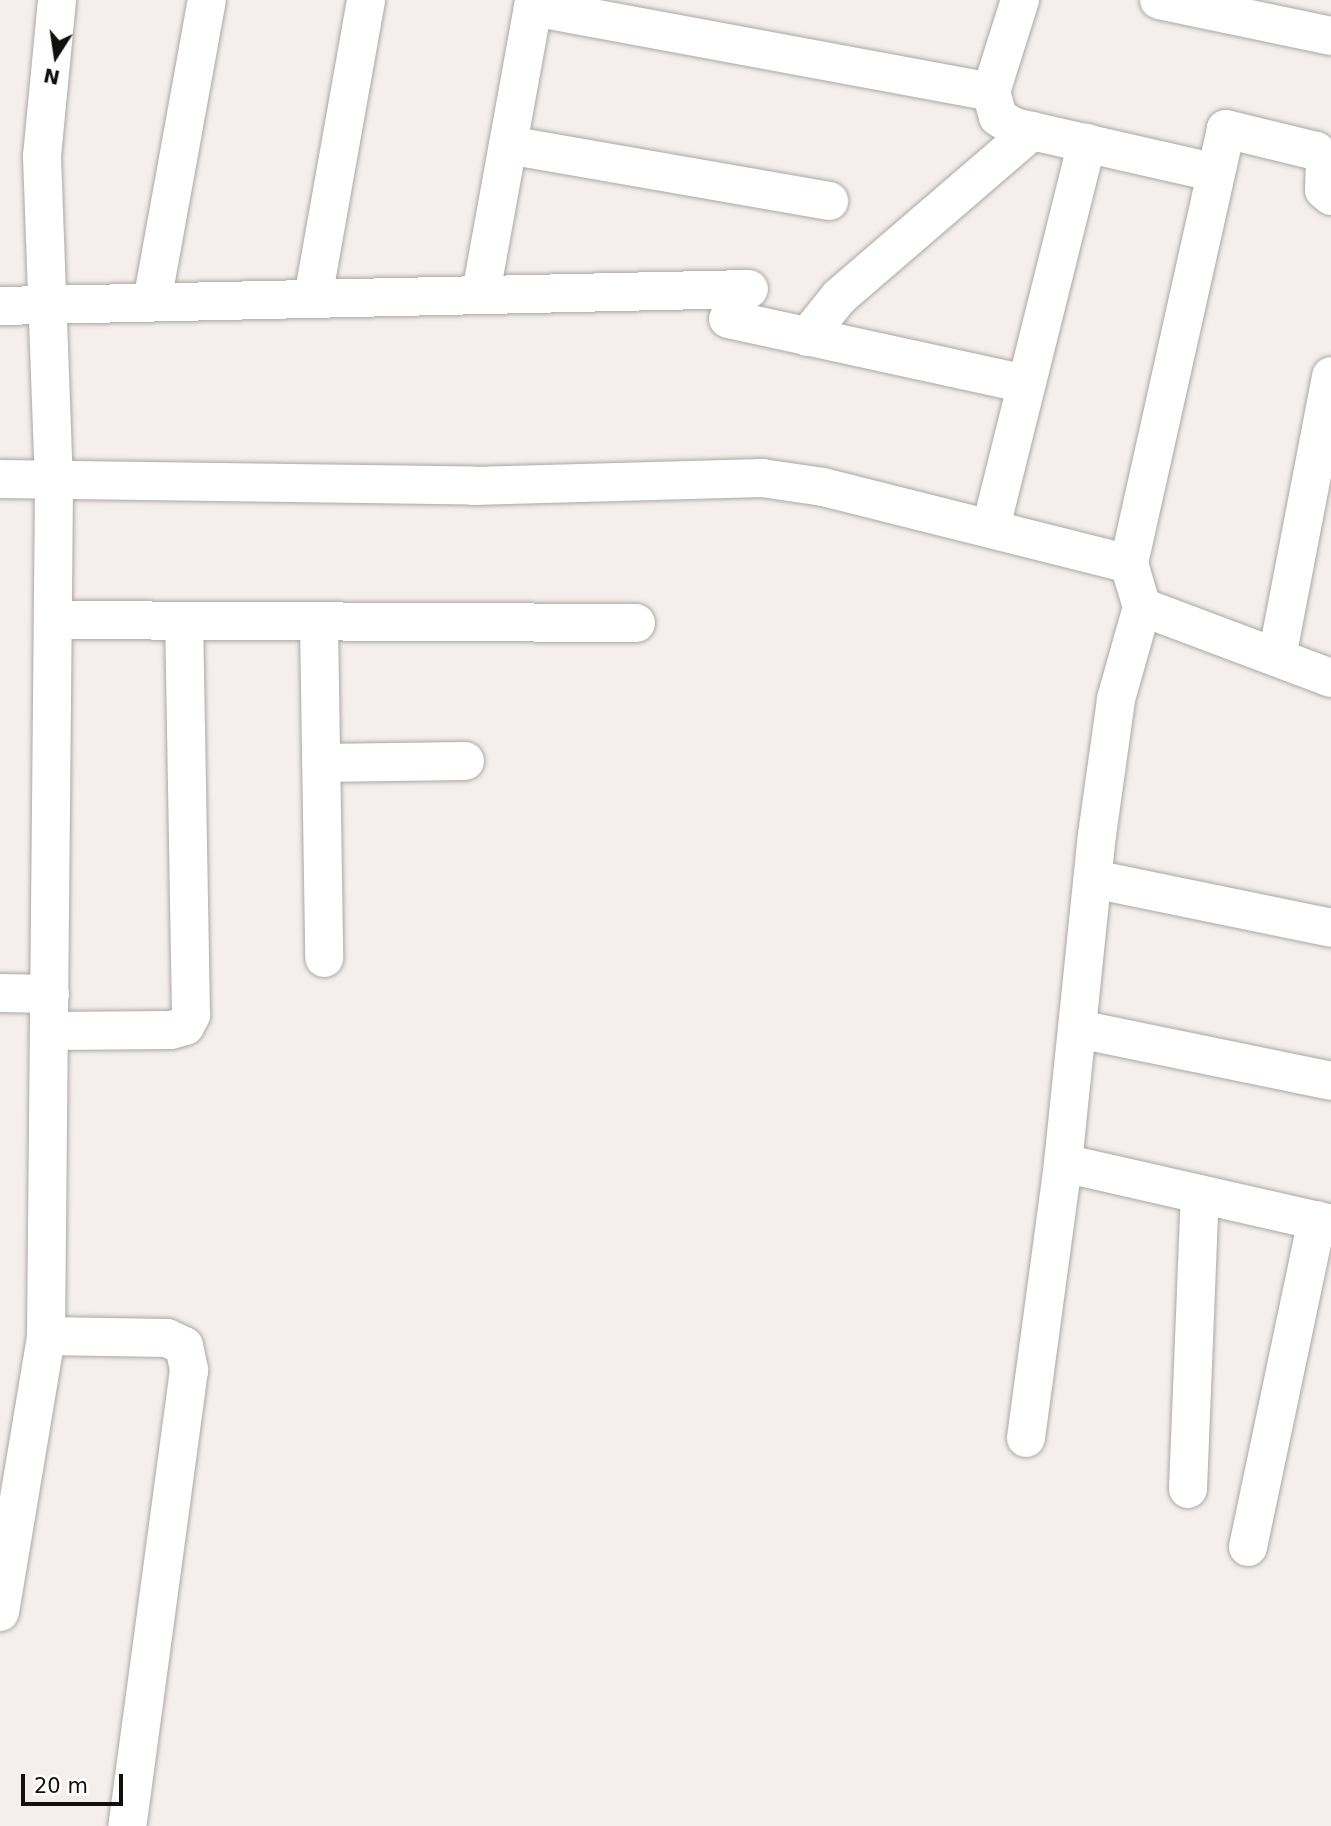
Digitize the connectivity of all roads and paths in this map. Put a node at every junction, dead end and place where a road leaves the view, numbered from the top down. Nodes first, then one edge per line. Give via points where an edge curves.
1 (57, 0) edge
2 (207, 0) edge
3 (366, 0) edge
4 (1020, 0) edge
5 (1159, 0) edge
6 (533, 3) edge
7 (1252, 10) edge
8 (1331, 36) edge
9 (991, 92) junction
10 (1032, 131) junction
11 (1087, 143) junction
12 (508, 145) junction
13 (1216, 173) junction
14 (1331, 196) edge
15 (828, 201) dead end
16 (481, 293) junction
17 (313, 298) junction
18 (152, 302) junction
19 (52, 305) junction
20 (0, 306) edge
21 (807, 337) junction
22 (1331, 376) edge
23 (1026, 384) junction
24 (0, 479) edge
25 (54, 485) junction
26 (991, 527) junction
27 (1129, 565) junction
28 (1142, 607) junction
29 (54, 620) junction
30 (184, 623) junction
31 (319, 623) junction
32 (636, 623) dead end
33 (1277, 657) junction
34 (1331, 678) edge
35 (465, 761) dead end
36 (321, 763) junction
37 (1093, 879) junction
38 (1331, 928) edge
39 (324, 958) dead end
40 (0, 993) edge
41 (50, 1013) junction
42 (1078, 1029) junction
43 (1331, 1081) edge
44 (1063, 1163) junction
45 (1200, 1194) junction
46 (1324, 1222) edge
47 (46, 1336) junction
48 (1026, 1438) dead end
49 (1188, 1489) dead end
50 (1248, 1547) dead end
51 (0, 1612) edge
52 (127, 1826) edge

1 - 19 street via 42,156
2 - 18 street
3 - 17 street
4 - 9 street
5 - 7 street
6 - 9 street
6 - 12 street
7 - 8 street
9 - 10 street via 999,117
10 - 11 street
10 - 21 street via 839,297
11 - 13 street
11 - 23 street
12 - 15 street
12 - 16 street
13 - 14 street via 1226,129 1316,151 1325,160 1324,190
13 - 27 street
16 - 17 street
16 - 21 street via 738,304
17 - 18 street
18 - 19 street
19 - 20 street
19 - 25 street
21 - 23 street
22 - 33 street
23 - 26 street
24 - 25 street
25 - 26 street via 473,486 762,478
25 - 29 street
26 - 27 street
27 - 28 street
28 - 33 street
28 - 37 street via 1116,699
29 - 30 street
29 - 41 street
30 - 31 street
30 - 41 street via 191,1015 185,1026 171,1030
31 - 32 street
31 - 36 street
33 - 34 street
35 - 36 street
36 - 39 street
37 - 38 street
37 - 42 street
40 - 41 street
41 - 47 street
42 - 43 street
42 - 44 street
44 - 45 street
44 - 48 street
45 - 46 street
45 - 49 street
46 - 50 street
47 - 51 street
47 - 52 street via 167,1338 184,1346 189,1370

